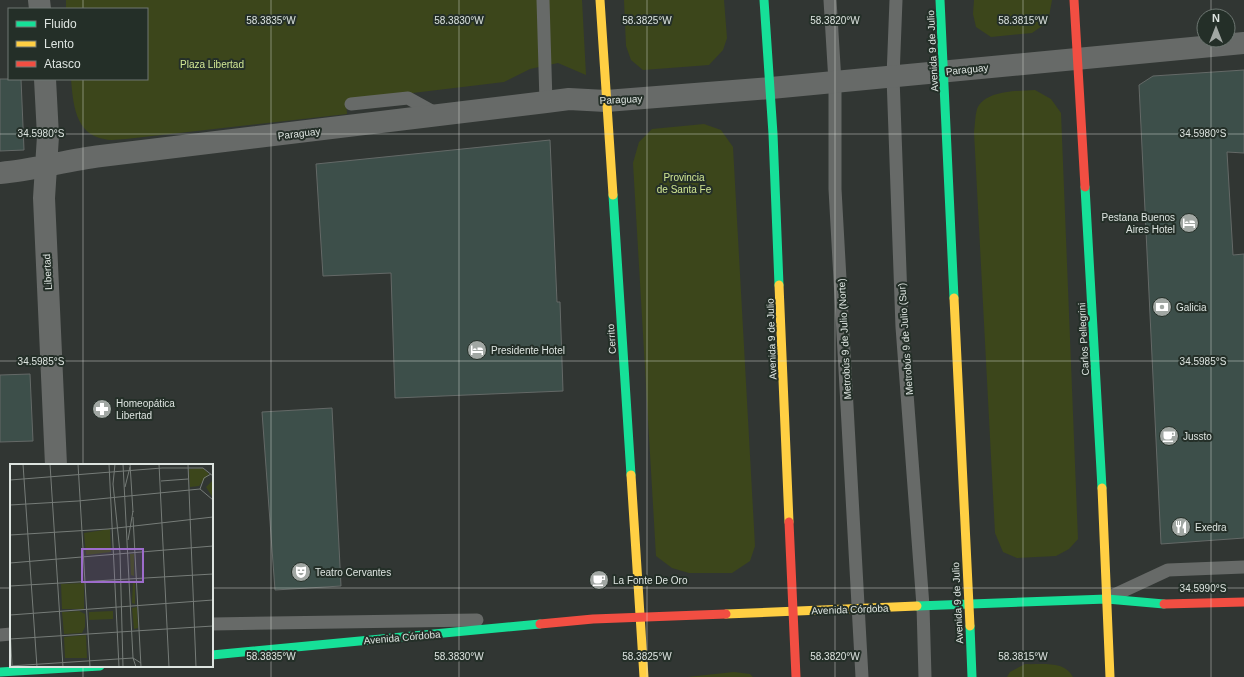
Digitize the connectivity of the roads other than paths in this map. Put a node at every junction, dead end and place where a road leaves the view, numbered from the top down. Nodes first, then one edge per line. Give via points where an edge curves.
1 (543, 0) edge
2 (600, 0) edge
3 (764, 0) edge
4 (830, 0) edge
5 (896, 0) edge
6 (940, 0) edge
7 (1074, 0) edge
8 (1244, 43) edge
9 (1078, 58) junction
10 (944, 72) junction
11 (893, 76) junction
12 (44, 80) edge
13 (836, 82) junction
14 (771, 88) junction
15 (606, 101) junction
16 (546, 102) junction
17 (351, 104) dead end
18 (438, 115) junction
19 (46, 166) junction
20 (0, 173) edge
21 (56, 464) edge
22 (1244, 567) edge
23 (1106, 599) junction
24 (1244, 602) edge
25 (969, 605) junction
26 (923, 606) junction
27 (860, 608) junction
28 (793, 611) junction
29 (641, 617) junction
30 (593, 619) junction
31 (213, 624) edge
32 (10, 634) edge
33 (0, 635) edge
34 (213, 655) edge
35 (93, 667) edge
36 (23, 668) edge
37 (65, 671) edge
38 (0, 672) edge
39 (644, 677) edge
40 (796, 677) edge
41 (862, 677) edge
42 (925, 677) edge
43 (972, 677) edge
44 (1110, 677) edge

1 - 16 lane
2 - 15 main road, Cerrito
3 - 14 main road, Avenida 9 de Julio
4 - 13 lane, Metrobús 9 de Julio (Norte)
5 - 11 lane, Metrobús 9 de Julio (Sur)
6 - 10 main road, Avenida 9 de Julio
7 - 9 main road, Carlos Pellegrini
8 - 9 street, Paraguay via 1124,56
9 - 10 street, Paraguay
9 - 23 main road, Carlos Pellegrini
10 - 11 street, Paraguay
10 - 25 main road, Avenida 9 de Julio
11 - 13 street, Paraguay
11 - 26 lane, Metrobús 9 de Julio (Sur) via 902,327
12 - 19 street, Libertad via 48,136
13 - 14 street, Paraguay
13 - 27 lane, Metrobús 9 de Julio (Norte) via 835,189
14 - 15 street, Paraguay
14 - 28 main road, Avenida 9 de Julio
15 - 16 street, Paraguay via 569,99
15 - 29 main road, Cerrito
16 - 18 street, Paraguay
17 - 18 lane via 408,98
18 - 19 street, Paraguay via 88,158
19 - 20 street, Paraguay
19 - 21 street, Libertad via 44,198
22 - 23 lane, Avenida Córdoba via 1168,570
23 - 24 main road, Avenida Córdoba via 1171,605
23 - 25 main road, Avenida Córdoba
23 - 44 main road, Carlos Pellegrini
25 - 26 main road, Avenida Córdoba
25 - 43 main road, Avenida 9 de Julio
26 - 27 main road, Avenida Córdoba
26 - 42 lane, Metrobús 9 de Julio (Sur)
27 - 28 main road, Avenida Córdoba
27 - 41 lane, Metrobús 9 de Julio (Norte)
28 - 29 main road, Avenida Córdoba
28 - 40 main road, Avenida 9 de Julio
29 - 30 main road, Avenida Córdoba
29 - 39 main road, Cerrito
30 - 31 lane, Avenida Córdoba
30 - 34 main road, Avenida Córdoba
32 - 33 lane
35 - 37 main road
36 - 37 main road
36 - 38 main road

